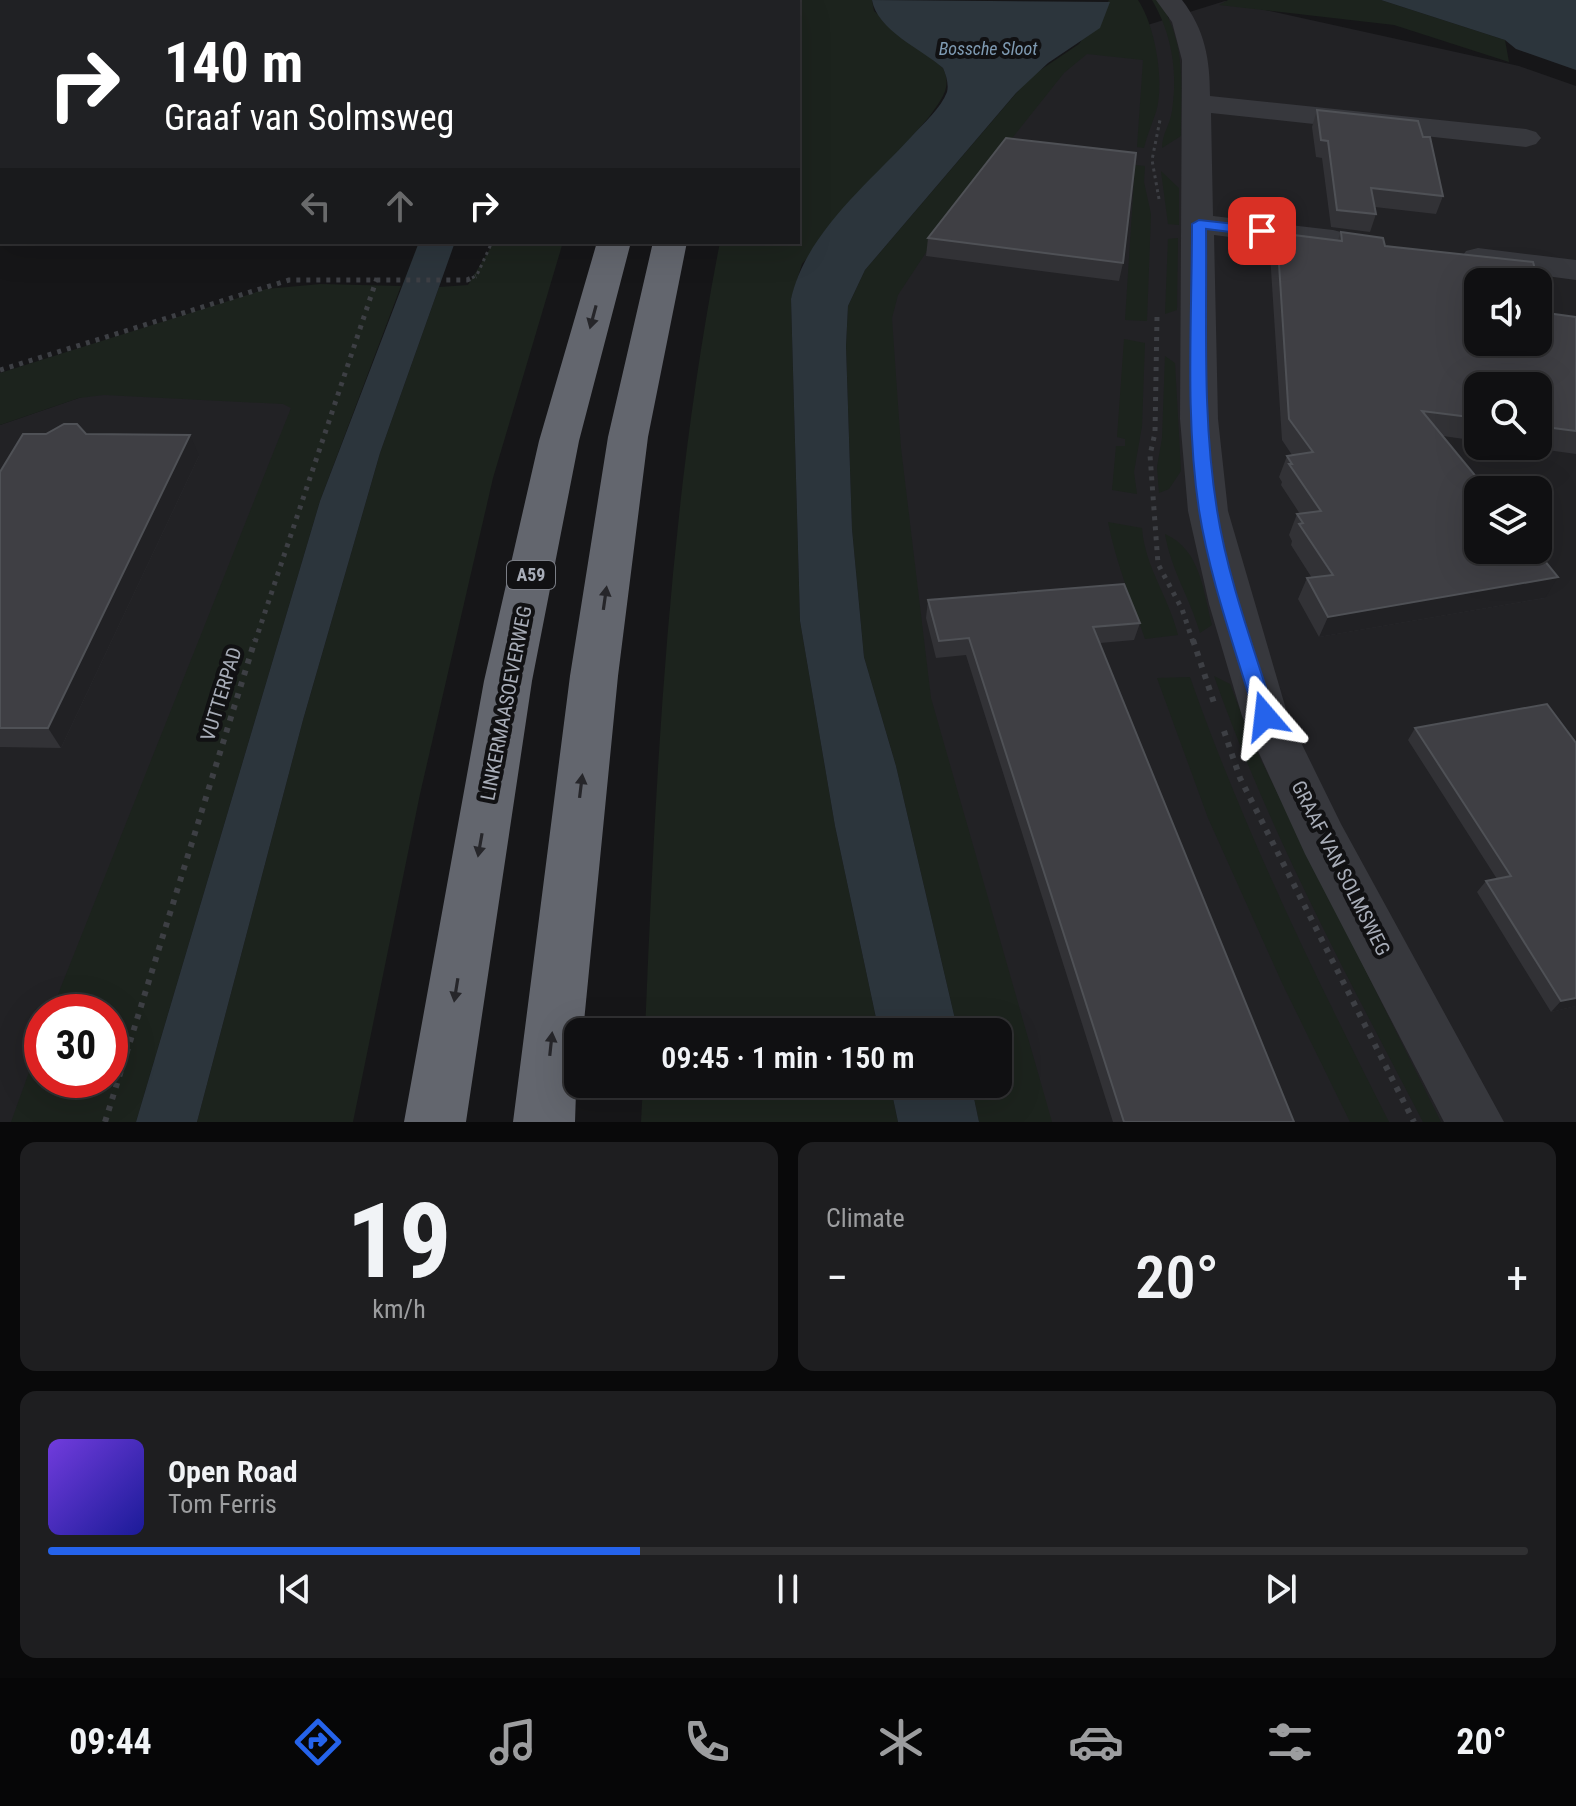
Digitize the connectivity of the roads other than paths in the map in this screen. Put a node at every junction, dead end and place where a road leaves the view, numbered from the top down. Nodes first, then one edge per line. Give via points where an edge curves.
1 (1169, 0) edge
2 (1196, 103) junction
3 (1526, 138) dead end
4 (1199, 224) junction
5 (1356, 243) edge
6 (613, 244) edge
7 (670, 244) edge
8 (1450, 254) edge
9 (1576, 270) edge
10 (435, 1122) edge
11 (544, 1122) edge
12 (1475, 1122) edge

1 - 2 street, GRAAF VAN SOLMSWEG via 1185,21 1192,47
2 - 3 street
2 - 4 street, GRAAF VAN SOLMSWEG
4 - 5 street
4 - 12 street, GRAAF VAN SOLMSWEG via 1199,419 1208,511 1265,716 1323,839
6 -> 10 highway, LINKERMAASOEVERWEG / A59 via 559,441 508,681
11 -> 7 highway via 594,676 628,437
8 - 9 street

